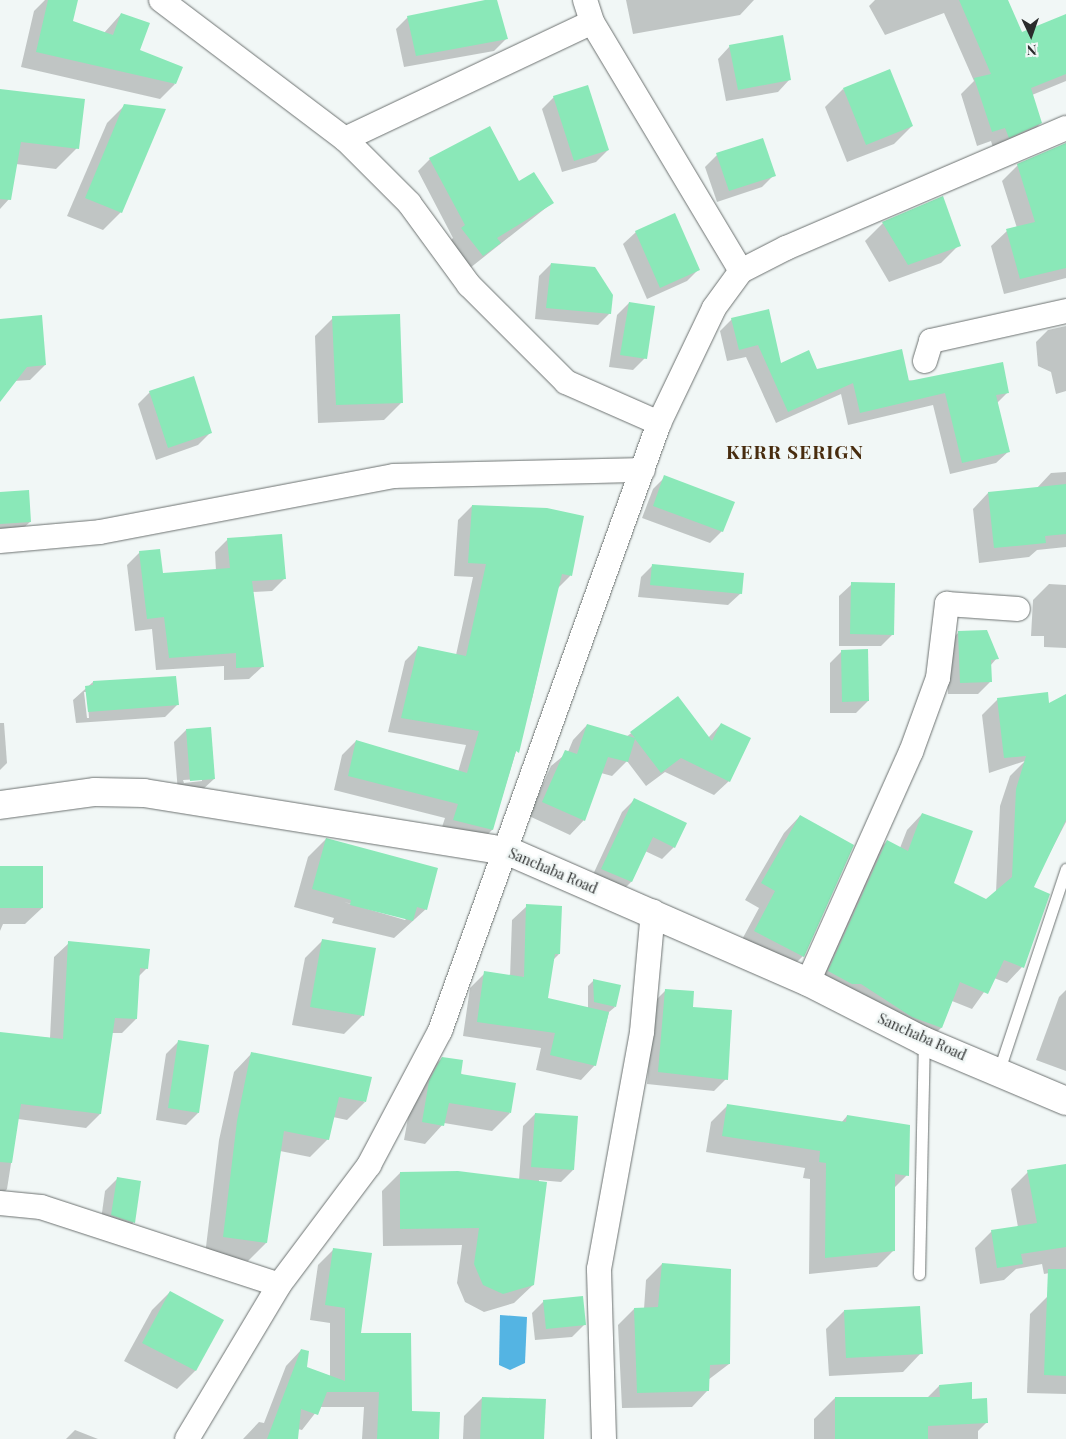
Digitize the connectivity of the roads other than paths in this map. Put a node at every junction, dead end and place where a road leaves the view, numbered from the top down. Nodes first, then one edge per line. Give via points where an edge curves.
1 (161, 0) edge
2 (588, 11) edge
3 (1066, 128) edge
4 (344, 139) junction
5 (741, 271) junction
6 (1066, 311) edge
7 (925, 361) dead end
8 (659, 423) junction
9 (643, 470) junction
10 (0, 541) edge
11 (1018, 609) dead end
12 (0, 805) edge
13 (508, 851) junction
14 (1066, 869) edge
15 (653, 912) junction
16 (808, 982) junction
17 (924, 1041) junction
18 (999, 1070) junction
19 (1066, 1101) edge
20 (0, 1203) edge
21 (919, 1274) dead end
22 (279, 1284) junction
23 (187, 1439) edge
24 (604, 1439) edge

1 - 4 street
2 - 4 street
2 - 5 street
3 - 5 street via 952,175
4 - 8 street via 409,203 469,285 566,382
5 - 8 street via 714,308
6 - 7 street via 930,341
8 - 9 street
9 - 10 street via 394,476 100,532
9 - 13 street
11 - 16 street via 947,604 938,678 911,752
12 - 13 street, Sanchaba Road via 95,792 144,793
13 - 15 street, Sanchaba Road
13 - 22 street via 440,1031 369,1164
14 - 18 lane
15 - 16 street, Sanchaba Road
15 - 24 street via 642,1032 599,1269
16 - 17 street, Sanchaba Road
17 - 18 street, Sanchaba Road
17 - 21 lane
18 - 19 street, Sanchaba Road
20 - 22 street via 41,1207
22 - 23 street

